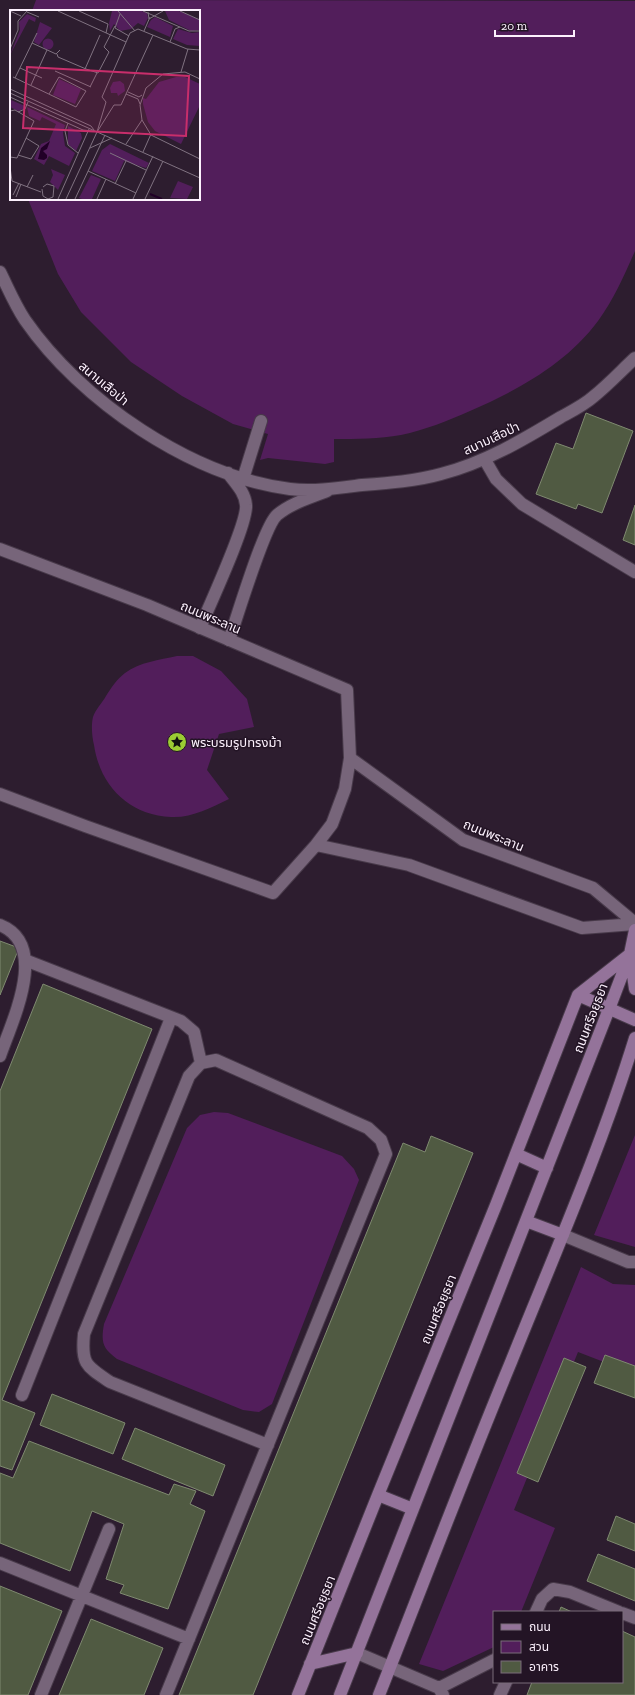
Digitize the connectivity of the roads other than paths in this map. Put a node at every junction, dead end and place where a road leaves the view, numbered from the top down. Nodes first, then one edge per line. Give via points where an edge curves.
1 (0, 272) edge
2 (633, 362) edge
3 (261, 421) dead end
4 (485, 460) junction
5 (228, 473) junction
6 (243, 479) junction
7 (335, 488) junction
8 (0, 549) edge
9 (635, 572) edge
10 (200, 628) junction
11 (229, 640) junction
12 (350, 758) junction
13 (0, 794) edge
14 (316, 845) junction
15 (635, 923) edge
16 (0, 926) edge
17 (635, 930) edge
18 (630, 954) junction
19 (25, 960) junction
20 (635, 989) edge
21 (578, 996) junction
22 (609, 1009) junction
23 (172, 1018) junction
24 (635, 1020) edge
25 (635, 1038) edge
26 (0, 1056) edge
27 (201, 1063) junction
28 (630, 1070) edge
29 (516, 1154) junction
30 (547, 1168) junction
31 (526, 1221) junction
32 (562, 1235) junction
33 (635, 1262) edge
34 (22, 1395) dead end
35 (268, 1445) junction
36 (378, 1495) junction
37 (413, 1509) junction
38 (109, 1529) dead end
39 (0, 1563) edge
40 (82, 1596) junction
41 (536, 1611) edge
42 (616, 1611) edge
43 (623, 1614) edge
44 (635, 1618) edge
45 (189, 1638) junction
46 (357, 1653) junction
47 (493, 1661) edge
48 (310, 1664) junction
49 (390, 1667) junction
50 (506, 1683) edge
51 (441, 1692) edge
52 (41, 1695) edge
53 (166, 1695) edge
54 (298, 1695) edge
55 (340, 1695) edge
56 (378, 1695) edge
57 (500, 1695) edge

1 - 5 street, สนามเสือป่า via 24,319 65,369 107,407 155,439
2 - 4 street, สนามเสือป่า via 592,398
3 - 6 street
4 - 7 street, สนามเสือป่า via 409,481
4 - 9 street via 496,479 522,504
5 - 6 street, สนามเสือป่า
5 - 10 street, สนามเสือป่า via 242,492 246,506 240,530
6 - 7 street, สนามเสือป่า via 292,489
7 - 11 street, สนามเสือป่า via 291,505 276,516 264,540
8 - 10 street, ถนนพระลาน
10 - 11 street, ถนนพระลาน
11 - 12 street, ถนนพระลาน via 347,690
12 - 14 street, ถนนพระลาน via 345,790 332,824
12 - 15 street, ถนนพระลาน via 463,840 593,888
13 - 14 street, ถนนพระลาน via 273,893
14 - 15 street, ถนนพระลาน via 409,865 582,928
16 - 19 street via 11,930 20,942
17 - 18 main road, ถนนศรีอยุธยา
18 - 20 main road, ถนนศรีอยุธยา
18 - 21 main road, ถนนศรีอยุธยา
18 - 22 main road, ถนนศรีอยุธยา
19 - 23 street
19 - 26 street via 24,987
21 - 22 main road
21 - 29 main road, ถนนศรีอยุธยา
22 - 24 main road
22 - 30 main road, ถนนศรีอยุธยา
23 - 27 street via 181,1021 194,1032
23 - 34 street
25 - 28 main road
27 - 35 street via 190,1076 84,1334 83,1351 89,1368 110,1382
27 - 35 street via 216,1060 368,1128 381,1140 386,1154
28 - 32 main road
29 - 30 main road
29 - 36 main road, ถนนศรีอยุธยา
30 - 31 main road, ถนนศรีอยุธยา
31 - 32 main road
31 - 37 main road, ถนนศรีอยุธยา
32 - 33 street via 628,1262
32 - 49 main road
35 - 45 street
36 - 37 main road
36 - 48 main road, ถนนศรีอยุธยา
37 - 46 main road, ถนนศรีอยุธยา
38 - 40 street
39 - 40 street
40 - 45 street
40 - 52 street
41 - 42 street via 542,1599 553,1589 570,1592
43 - 44 street
45 - 53 street
46 - 48 main road
46 - 49 street
46 - 55 main road, ถนนศรีอยุธยา
47 - 51 street
48 - 54 main road, ถนนศรีอยุธยา
49 - 51 street
49 - 56 main road
50 - 57 street

